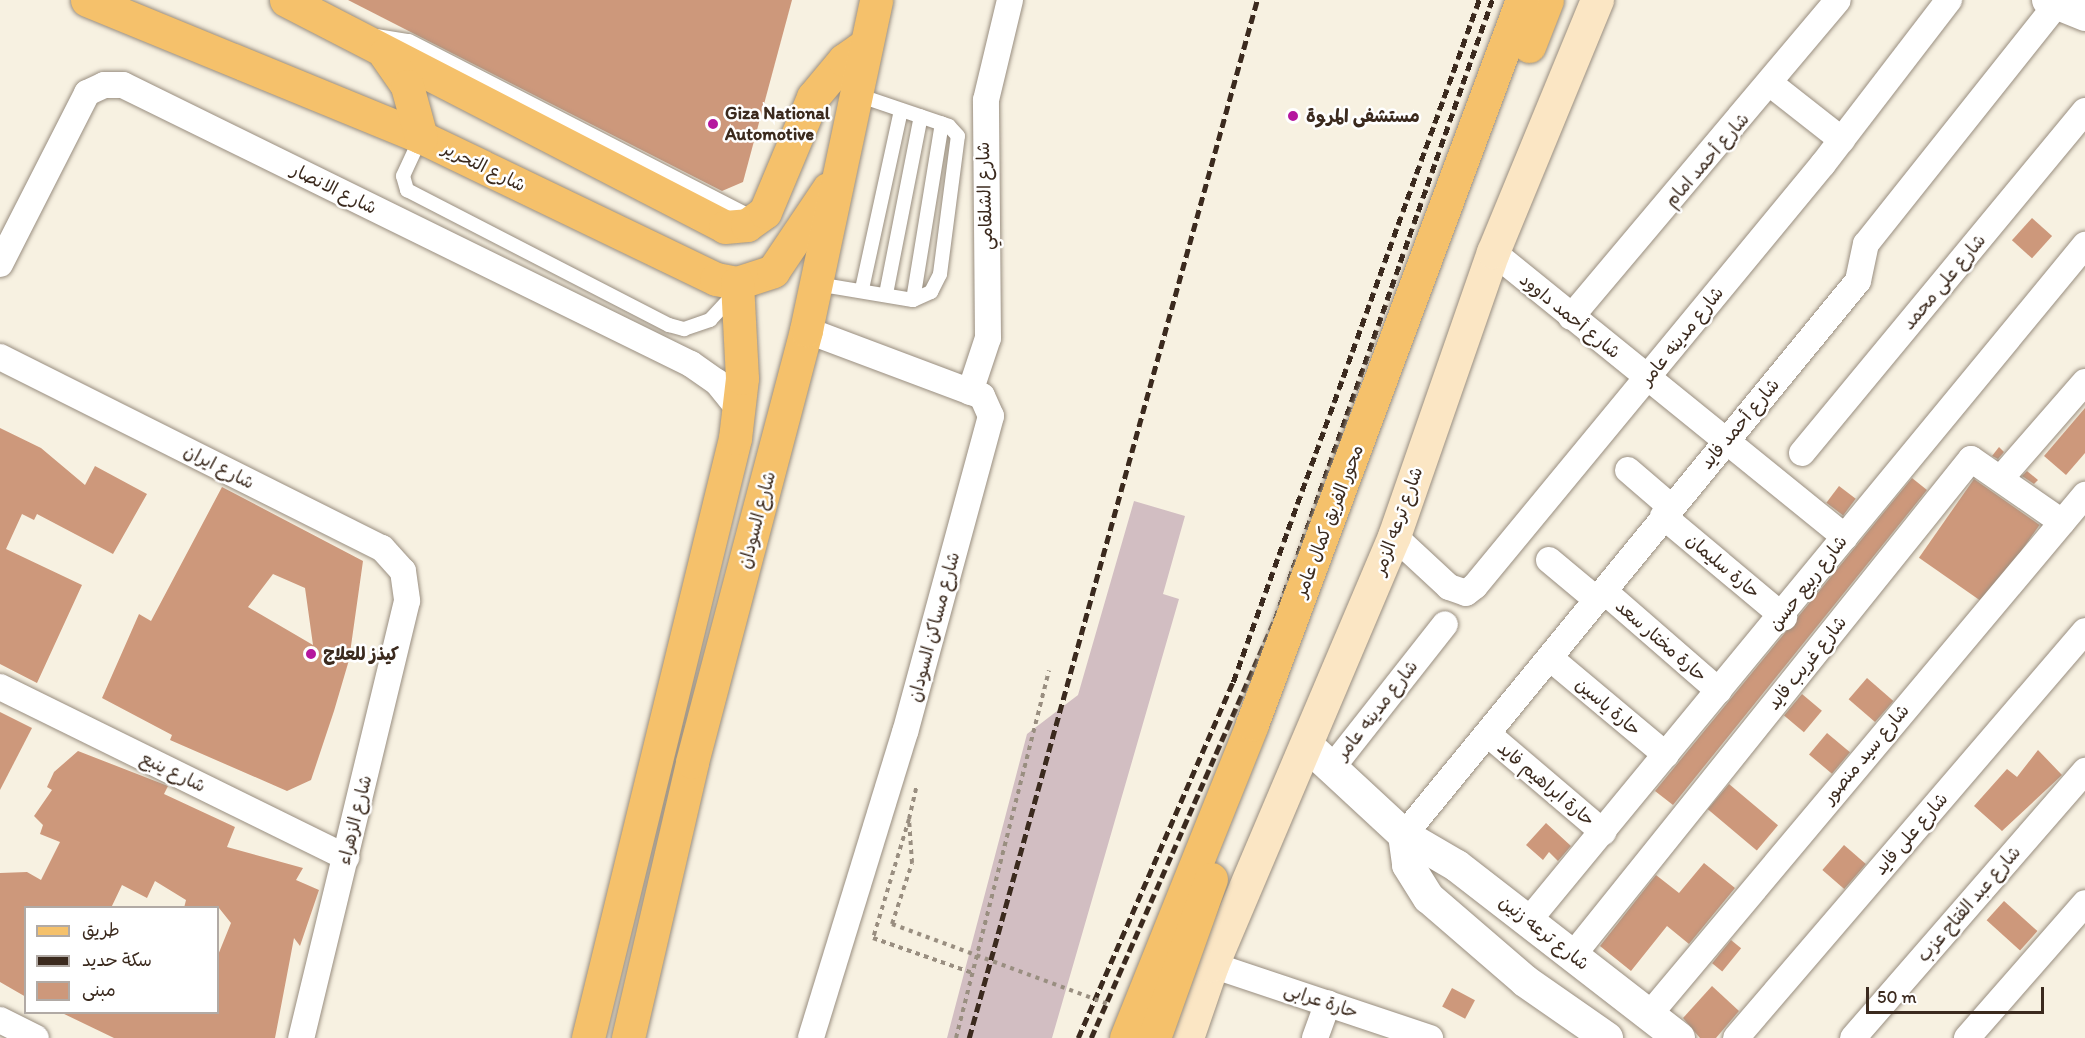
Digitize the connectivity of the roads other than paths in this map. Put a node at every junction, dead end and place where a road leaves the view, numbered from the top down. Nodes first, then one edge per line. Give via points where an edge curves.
1 (286, 0) edge
2 (1010, 0) edge
3 (1522, 0) edge
4 (1546, 0) edge
5 (1597, 0) edge
6 (1838, 0) edge
7 (1949, 0) edge
8 (98, 2) edge
9 (2063, 5) edge
10 (866, 17) edge
11 (371, 45) junction
12 (1772, 85) junction
13 (854, 94) junction
14 (901, 110) junction
15 (2085, 111) edge
16 (921, 116) junction
17 (942, 123) junction
18 (421, 137) junction
19 (1842, 140) junction
20 (836, 177) junction
21 (765, 210) junction
22 (2085, 244) edge
23 (1493, 252) junction
24 (0, 264) edge
25 (736, 283) junction
26 (817, 284) junction
27 (862, 289) junction
28 (886, 294) junction
29 (913, 300) junction
30 (1571, 317) junction
31 (806, 330) junction
32 (0, 357) edge
33 (1647, 379) junction
34 (2085, 382) edge
35 (970, 392) junction
36 (739, 409) junction
37 (1726, 442) junction
38 (1802, 453) dead end
39 (1628, 470) dead end
40 (2002, 477) junction
41 (2085, 495) edge
42 (1667, 511) junction
43 (2062, 522) junction
44 (1394, 536) junction
45 (1845, 537) junction
46 (1549, 560) dead end
47 (1601, 595) junction
48 (407, 601) joint
49 (1784, 617) junction
50 (1445, 624) dead end
51 (2085, 631) edge
52 (1550, 658) junction
53 (0, 687) edge
54 (1719, 691) junction
55 (1489, 735) junction
56 (1308, 746) junction
57 (1666, 755) junction
58 (1331, 769) junction
59 (2085, 771) edge
60 (1603, 832) junction
61 (1404, 835) junction
62 (346, 857) junction
63 (2085, 903) edge
64 (1529, 920) junction
65 (1573, 955) junction
66 (1212, 965) junction
67 (1328, 1003) junction
68 (1649, 1015) junction
69 (0, 1020) edge
70 (1124, 1023) edge
71 (1370, 1028) edge
72 (1596, 1035) edge
73 (36, 1038) edge
74 (301, 1038) edge
75 (588, 1038) edge
76 (628, 1038) edge
77 (811, 1038) edge
78 (1154, 1038) edge
79 (1187, 1038) edge
80 (1315, 1038) edge
81 (1430, 1038) edge
82 (1679, 1038) edge
83 (1736, 1038) edge
84 (1853, 1038) edge
85 (1967, 1038) edge

1 - 11 main road
2 - 35 street, شارع الشلقامي via 986,100 989,318 984,355
3 - 70 main road, محور الفريق كمال عامر, bridge via 1261,702
4 - 78 main road, محور الفريق كمال عامر, bridge
5 - 23 main road, شارع ترعه الزمر
6 - 12 street, شارع أحمد امام
7 - 19 street, شارع مدينه عامر
8 - 18 main road, شارع التحرير
9 - 37 street, شارع أحمد فايد via 1866,244 1858,281
10 - 13 main road, شارع السودان
10 - 21 main road via 844,60 813,97
11 - 18 main road via 407,86
11 - 21 main road via 490,95 609,156 714,224 736,227
12 - 19 street
12 - 30 street, شارع أحمد امام
13 - 14 lane
13 - 20 main road, شارع السودان
14 - 16 lane
14 - 27 lane
15 - 38 street, شارع على محمد
16 - 17 lane
16 - 28 lane
17 - 29 lane
17 - 29 lane via 954,130 960,143 940,274 931,292
18 - 25 main road, شارع التحرير via 699,272
18 - 25 lane via 403,176 407,190 669,326 684,329 710,320 726,305
19 - 33 street, شارع مدينه عامر
20 - 21 main road via 802,184
20 - 25 main road via 787,257 773,271
20 - 26 main road, شارع السودان
22 - 45 street, شارع ربيع حسن
23 - 30 street, شارع أحمد داوود
23 - 44 main road, شارع ترعه الزمر
24 - 36 street, شارع الانصار via 87,93 104,85 123,85 691,364 717,382
25 - 36 main road
26 - 27 lane
26 - 31 main road, شارع السودان
27 - 28 lane
28 - 29 lane
30 - 33 street, شارع أحمد داوود
31 - 35 street, شارع مساكن السودان
31 - 76 main road, شارع السودان via 692,762
32 - 48 street, شارع ايران via 382,548 403,571
33 - 37 street, شارع أحمد داوود
33 - 44 street, شارع مدينه عامر via 1466,593 1449,587
34 - 40 street
35 - 77 street, شارع مساكن السودان via 989,404 991,416 905,732
36 - 75 main road
37 - 42 street, شارع أحمد فايد
37 - 45 street, شارع أحمد داوود
39 - 42 street, حارة سليمان
40 - 43 street, شارع غريب فايد
40 - 65 street, شارع غريب فايد via 1978,459 1969,461
41 - 43 street, شارع سيد منصور
42 - 47 street, شارع أحمد فايد
42 - 49 street, حارة سليمان
43 - 68 street, شارع سيد منصور
44 - 56 main road, شارع ترعه الزمر
45 - 49 street, شارع ربيع حسن
46 - 47 street, حارة مختار سعد
47 - 52 street, شارع أحمد فايد
47 - 54 street, حارة مختار سعد
48 - 62 street, شارع الزهراء
49 - 54 street, شارع ربيع حسن
50 - 58 street, شارع مدينه عامر
51 - 83 street, شارع على فايد
52 - 55 street, شارع أحمد فايد
52 - 57 street, حارة ياسين
53 - 62 street, شارع ينبع
54 - 57 street, شارع ربيع حسن
55 - 60 street, حارة ابراهيم فايد
55 - 61 street, شارع أحمد فايد
56 - 58 street, شارع ترعه زنين
56 - 66 main road, شارع ترعه الزمر
57 - 60 street, شارع ربيع حسن
58 - 61 street, شارع ترعه زنين
59 - 84 street, شارع عبد الفتاح عزب
60 - 64 street, شارع ربيع حسن
61 - 64 street, شارع ترعه زنين via 1444,856
61 - 72 street via 1408,865 1430,898 1516,975
62 - 74 street, شارع الزهراء
63 - 85 street
64 - 65 street, شارع ترعه زنين
65 - 68 street, شارع ترعه زنين
66 - 67 street, حارة عرابى
66 - 79 main road, شارع ترعه الزمر
67 - 71 street, حارة عرابى
67 - 80 street
68 - 82 street, شارع ترعه زنين
69 - 73 street
71 - 81 street, حارة عرابى

